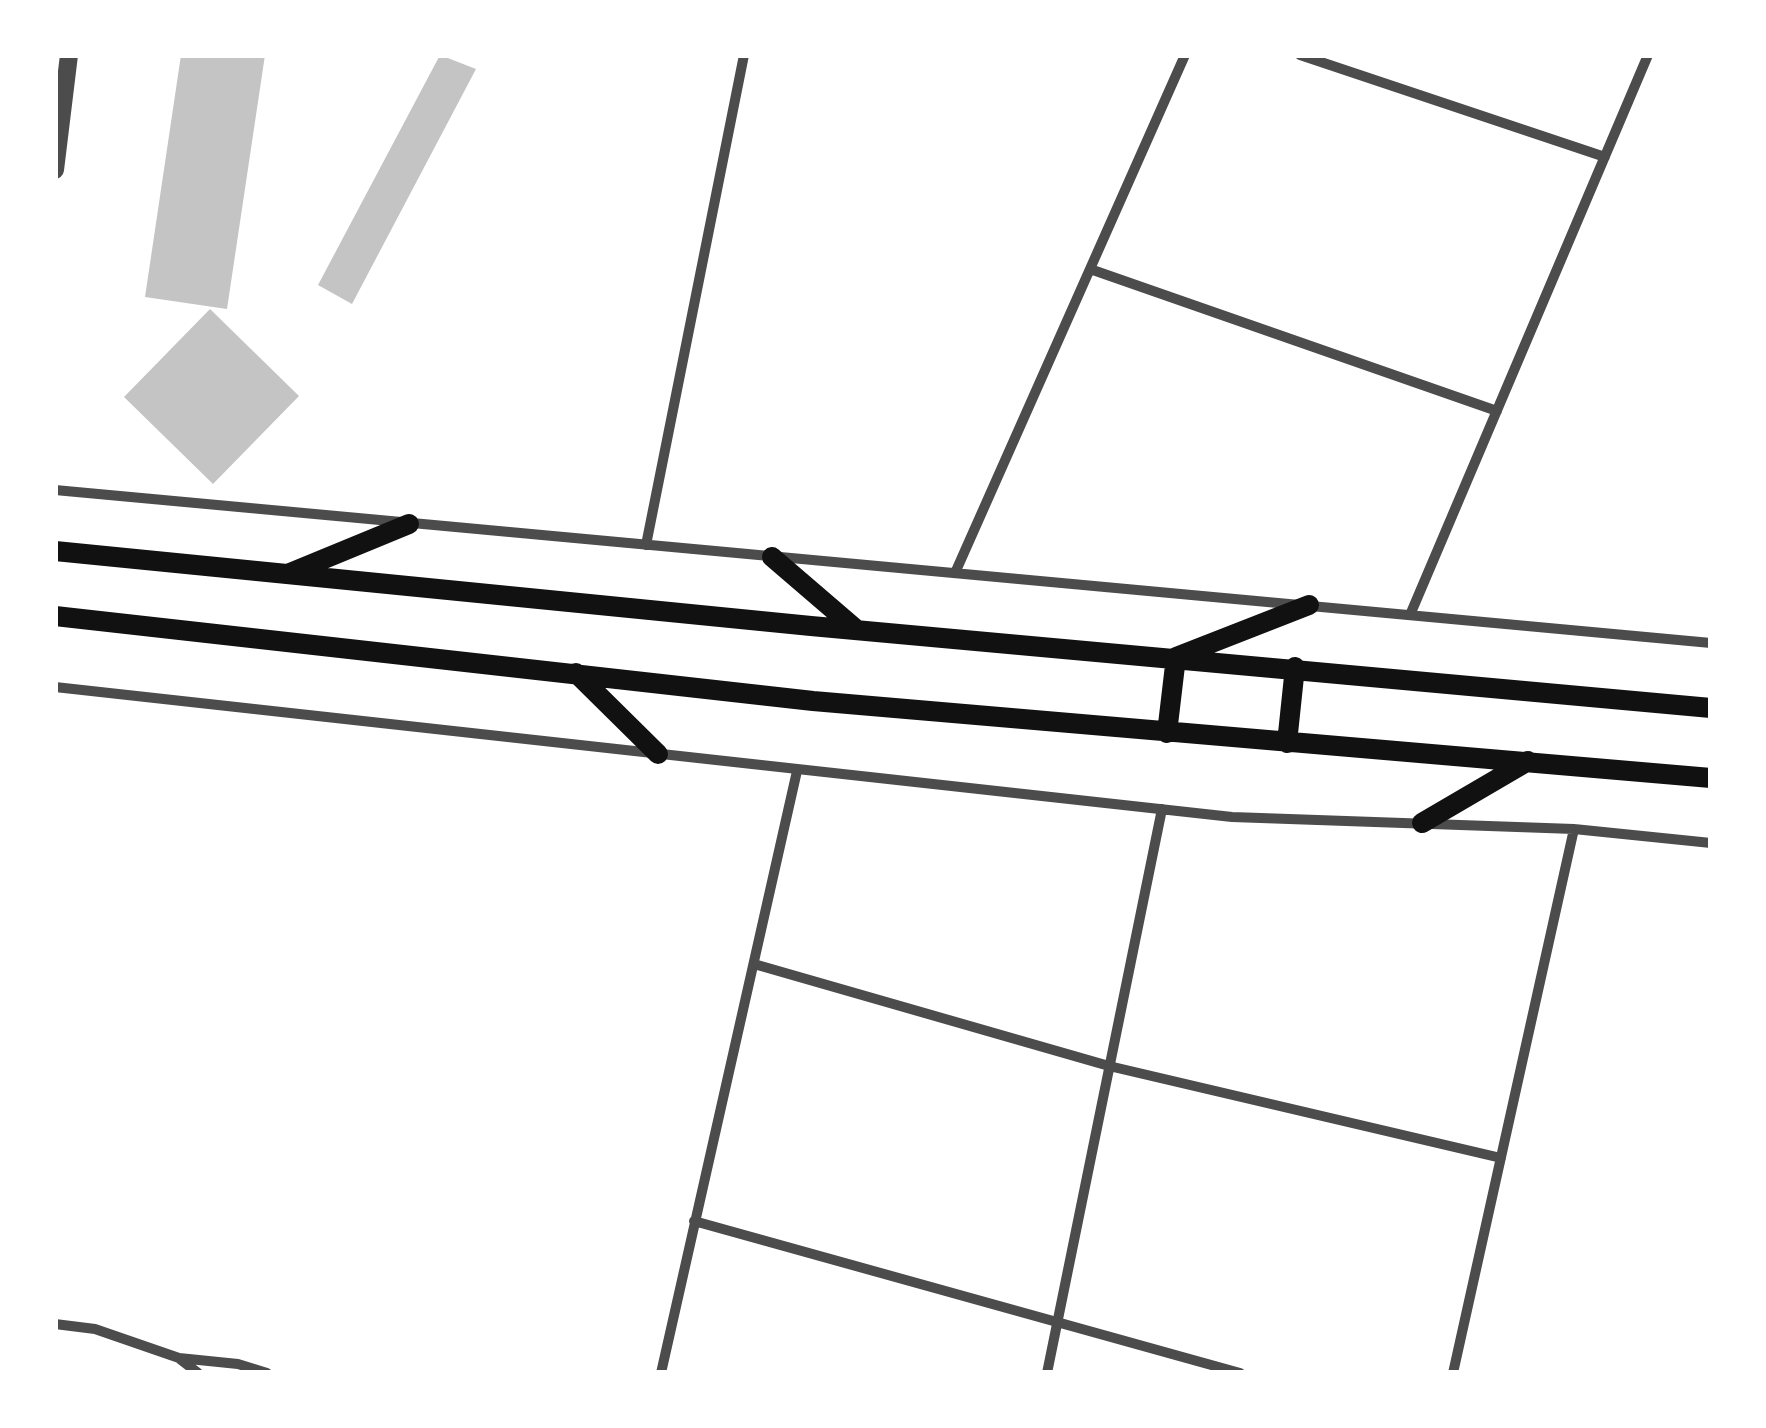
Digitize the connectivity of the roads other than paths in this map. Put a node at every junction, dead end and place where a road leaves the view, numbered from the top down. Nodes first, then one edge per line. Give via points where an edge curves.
1 (68, 55) edge
2 (744, 55) edge
3 (1186, 55) edge
4 (1300, 55) edge
5 (1648, 55) edge
6 (1605, 156) junction
7 (55, 170) edge
8 (1090, 270) junction
9 (1497, 411) junction
10 (55, 490) edge
11 (408, 524) junction
12 (646, 545) junction
13 (55, 551) edge
14 (772, 556) junction
15 (956, 573) junction
16 (288, 574) junction
17 (1309, 606) junction
18 (1410, 615) junction
19 (55, 616) edge
20 (856, 630) junction
21 (1711, 643) edge
22 (1176, 657) junction
23 (1296, 667) junction
24 (576, 673) junction
25 (55, 686) edge
26 (1711, 708) edge
27 (1167, 733) junction
28 (1287, 743) junction
29 (658, 754) junction
30 (1528, 761) junction
31 (797, 772) junction
32 (1711, 778) edge
33 (1162, 809) junction
34 (1422, 824) junction
35 (1574, 829) junction
36 (1711, 843) edge
37 (754, 964) junction
38 (1109, 1066) junction
39 (1501, 1158) junction
40 (694, 1221) junction
41 (55, 1324) edge
42 (1055, 1324) junction
43 (179, 1358) junction
44 (198, 1373) edge
45 (266, 1373) edge
46 (660, 1373) edge
47 (1047, 1373) edge
48 (1240, 1373) edge
49 (1454, 1373) edge

1 - 7 street
2 - 12 street
3 - 8 street
4 - 6 street
5 - 6 street
6 - 9 street
8 - 9 street
8 - 15 street
9 - 18 street
10 - 11 street
11 - 12 street
11 - 16 main road
12 - 14 street
13 - 16 main road
14 - 15 street
14 - 20 main road
15 - 17 street
16 - 20 main road
17 - 18 street
17 - 22 main road
18 - 21 street
19 - 24 main road
20 - 22 main road
22 - 23 main road
22 - 27 main road
23 - 26 main road
23 - 28 main road
24 - 27 main road
24 - 29 main road
25 - 29 street
27 - 28 main road
28 - 30 main road
29 - 31 street
30 - 32 main road
30 - 34 main road
31 - 33 street
31 - 37 street
33 - 34 street
33 - 38 street
34 - 35 street
35 - 36 street
35 - 39 street
37 - 38 street
37 - 40 street
38 - 39 street
38 - 42 street
39 - 49 street
40 - 42 street
40 - 46 street
41 - 43 street via 95,1329
42 - 47 street
42 - 48 street
43 - 44 street
43 - 45 street

